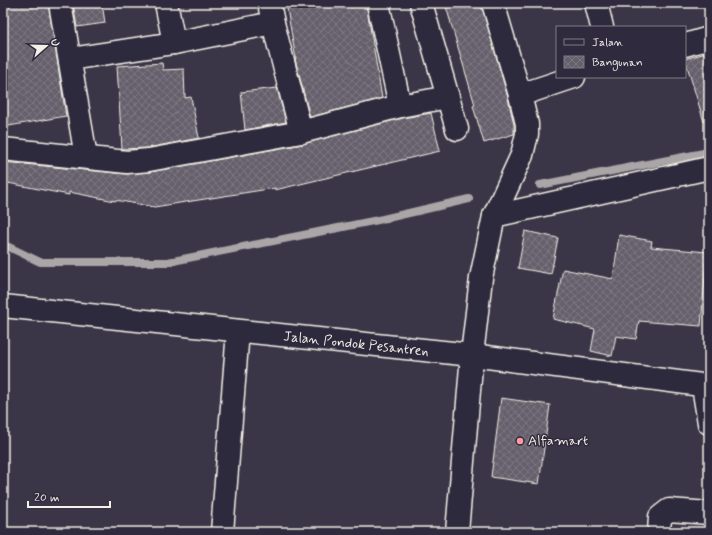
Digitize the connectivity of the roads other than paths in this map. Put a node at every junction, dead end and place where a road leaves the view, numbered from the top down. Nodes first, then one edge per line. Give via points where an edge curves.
1 (60, 3) edge
2 (166, 3) edge
3 (378, 3) edge
4 (421, 3) edge
5 (493, 3) edge
6 (596, 3) edge
7 (271, 13) edge
8 (602, 26) edge
9 (709, 38) edge
10 (174, 43) junction
11 (686, 45) edge
12 (70, 60) junction
13 (571, 78) edge
14 (520, 95) junction
15 (448, 97) junction
16 (400, 106) junction
17 (457, 129) dead end
18 (302, 132) junction
19 (3, 149) edge
20 (86, 157) junction
21 (709, 168) edge
22 (494, 216) junction
23 (3, 306) edge
24 (238, 332) junction
25 (472, 356) junction
26 (706, 386) edge
27 (709, 423) edge
28 (709, 513) edge
29 (222, 532) edge
30 (457, 532) edge
31 (659, 532) edge

1 - 12 street
2 - 10 street
3 - 16 street
4 - 15 street
5 - 14 street
6 - 8 street
7 - 10 street
7 - 18 street
9 - 11 street
10 - 12 street
12 - 20 street
13 - 14 street
14 - 22 street via 527,124 525,145
15 - 16 street
15 - 17 street
16 - 18 street
18 - 20 street via 149,160 127,162
19 - 20 street
21 - 22 street
22 - 25 street via 481,278
23 - 24 street, Jalan Pondok Pesantren
24 - 25 street, Jalan Pondok Pesantren
24 - 29 street
25 - 26 street, Jalan Pondok Pesantren
25 - 30 street
26 - 27 street
28 - 31 street via 669,510 660,517

